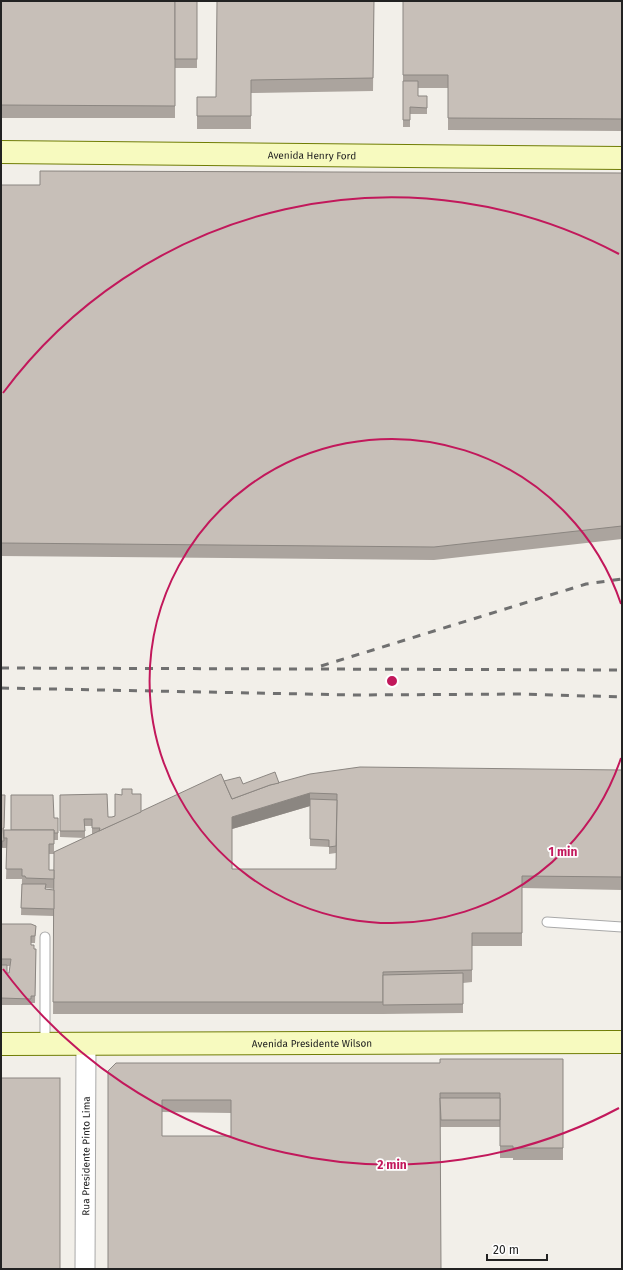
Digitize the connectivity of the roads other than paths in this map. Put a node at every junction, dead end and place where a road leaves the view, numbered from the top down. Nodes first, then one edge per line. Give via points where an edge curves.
1 (1, 152) edge
2 (622, 158) edge
3 (547, 922) dead end
4 (622, 927) edge
5 (45, 937) dead end
6 (622, 1042) edge
7 (46, 1043) junction
8 (86, 1043) junction
9 (1, 1044) edge
10 (85, 1269) edge

1 - 2 main road, Avenida Henry Ford
3 - 4 lane
5 - 7 lane
6 - 8 main road, Avenida Presidente Wilson
7 - 8 main road, Avenida Presidente Wilson
7 - 9 main road, Avenida Presidente Wilson
8 - 10 street, Rua Presidente Pinto Lima

